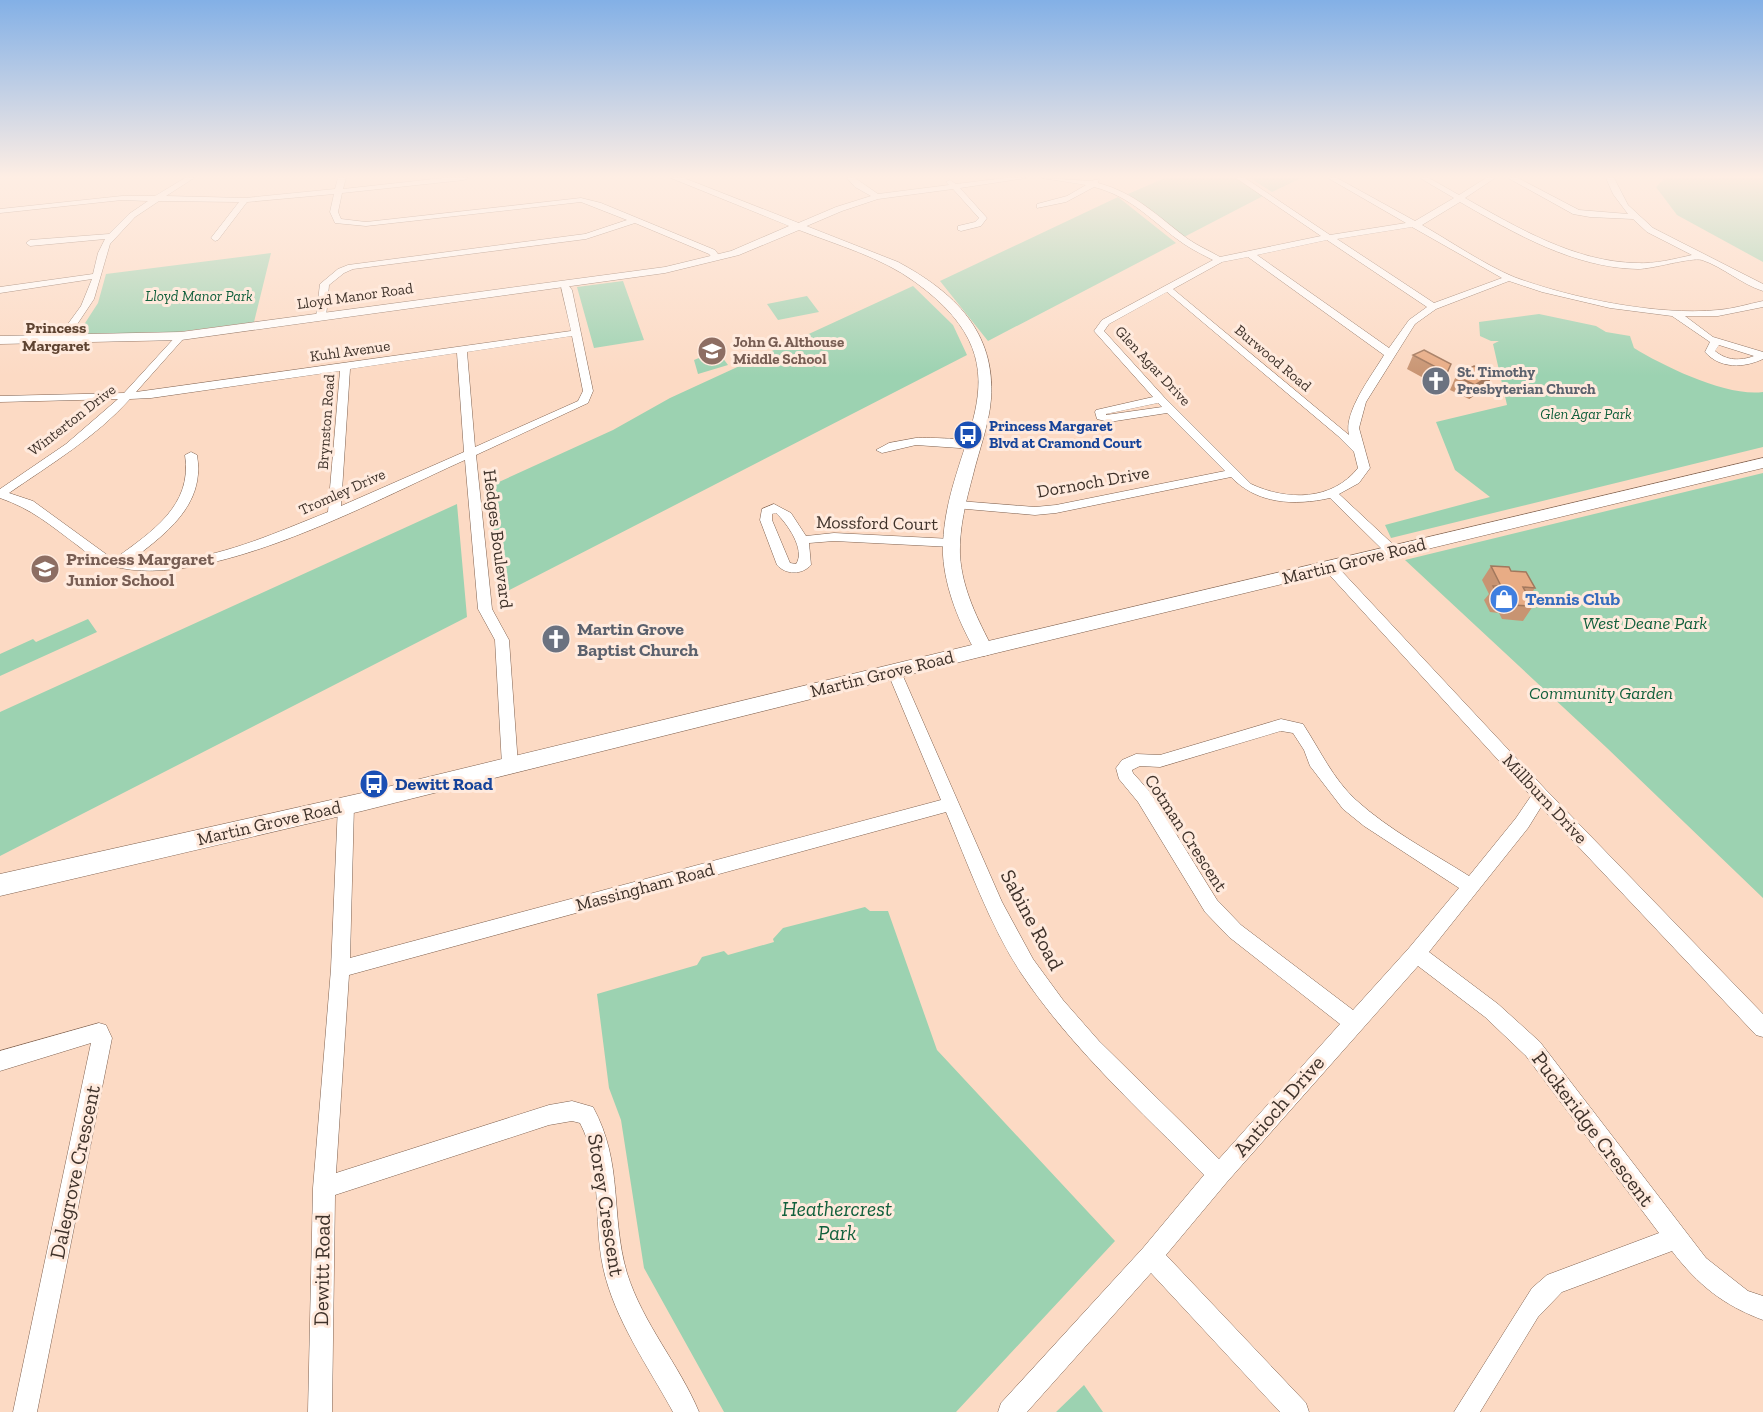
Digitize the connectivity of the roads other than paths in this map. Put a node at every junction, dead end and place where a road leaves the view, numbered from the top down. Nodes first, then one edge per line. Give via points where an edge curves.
1 (106, 244) edge
2 (526, 244) edge
3 (693, 244) edge
4 (757, 244) edge
5 (845, 244) edge
6 (1190, 244) edge
7 (1298, 244) edge
8 (1340, 244) edge
9 (1447, 244) edge
10 (1549, 244) edge
11 (1677, 244) edge
12 (1250, 254) junction
13 (1701, 256) junction
14 (717, 258) junction
15 (1219, 260) junction
16 (97, 276) junction
17 (1509, 278) junction
18 (563, 284) junction
19 (1166, 287) junction
20 (1763, 288) edge
21 (0, 290) edge
22 (1763, 304) edge
23 (1433, 307) junction
24 (1675, 314) junction
25 (321, 317) junction
26 (575, 333) junction
27 (181, 336) junction
28 (62, 339) junction
29 (0, 340) edge
30 (462, 350) junction
31 (1390, 354) junction
32 (1763, 355) edge
33 (345, 367) junction
34 (128, 396) junction
35 (0, 399) edge
36 (1160, 399) junction
37 (1170, 409) junction
38 (974, 446) junction
39 (882, 450) dead end
40 (1360, 452) junction
41 (191, 455) dead end
42 (468, 455) junction
43 (1763, 463) edge
44 (1233, 473) junction
45 (1, 494) edge
46 (1332, 494) junction
47 (959, 505) junction
48 (334, 514) junction
49 (802, 540) dead end
50 (952, 543) junction
51 (1392, 551) junction
52 (119, 563) junction
53 (1330, 567) junction
54 (984, 649) junction
55 (894, 671) junction
56 (510, 765) junction
57 (1540, 795) junction
58 (951, 804) junction
59 (346, 805) junction
60 (0, 885) edge
61 (1471, 887) junction
62 (1416, 954) junction
63 (340, 969) junction
64 (1353, 1022) junction
65 (1763, 1028) edge
66 (0, 1061) edge
67 (1219, 1174) junction
68 (324, 1188) junction
69 (1676, 1238) junction
70 (1151, 1256) junction
71 (1763, 1308) edge
72 (25, 1412) edge
73 (320, 1412) edge
74 (687, 1412) edge
75 (1010, 1412) edge
76 (1297, 1412) edge
77 (1466, 1412) edge

1 - 16 street
2 - 25 street via 351,267 325,284
3 - 14 street
4 - 14 street, Lloyd Manor Road
5 - 38 street via 906,271 962,318 977,343 986,372 985,404
6 - 15 street
7 - 12 street, Glen Agar Drive
8 - 23 street
9 - 17 street
10 - 13 street via 1599,262 1637,266
11 - 13 street
12 - 15 street, Glen Agar Drive
12 - 31 street
13 - 20 street
14 - 18 street, Lloyd Manor Road via 665,270
15 - 19 street, Glen Agar Drive
16 - 21 street
16 - 28 street via 82,314
17 - 23 street
17 - 24 street via 1610,305
18 - 25 street, Lloyd Manor Road
18 - 26 street, Tromley Drive
19 - 36 street, Glen Agar Drive via 1105,322 1099,331
19 - 40 street, Burwood Road
22 - 24 street via 1718,313
23 - 31 street via 1412,322
24 - 32 street via 1715,342 1710,352 1715,356 1745,362
25 - 27 street, Lloyd Manor Road
26 - 30 street, Kuhl Avenue
26 - 42 street, Tromley Drive via 588,391 583,403
27 - 28 street, Lloyd Manor Road
27 - 34 street, Winterton Drive
28 - 29 street, Lloyd Manor Road
30 - 33 street, Kuhl Avenue
30 - 42 street, Hedges Boulevard
31 - 40 street via 1361,402 1353,428
33 - 34 street, Kuhl Avenue
33 - 48 street, Brynston Road
34 - 35 street, Kuhl Avenue
34 - 45 street, Winterton Drive via 70,446
36 - 37 street, Glen Agar Drive
36 - 37 street via 1100,412 1101,417
37 - 44 street, Glen Agar Drive
38 - 39 street via 918,440
38 - 47 street
40 - 46 street via 1364,468 1357,480
41 - 52 street via 189,491 178,515
42 - 48 street, Tromley Drive
42 - 56 street, Hedges Boulevard via 485,609 502,640
43 - 51 main road, Martin Grove Road
44 - 46 street, Glen Agar Drive via 1262,495 1282,499
44 - 47 street, Dornoch Drive via 1056,509
45 - 52 street, Tromley Drive via 29,504 106,560
46 - 51 street
47 - 50 street
48 - 52 street, Tromley Drive via 220,558 152,568
49 - 50 street, Mossford Court via 834,537
50 - 54 street via 957,587
51 - 53 main road, Martin Grove Road
53 - 54 main road, Martin Grove Road
53 - 57 street, Millburn Drive
54 - 55 main road, Martin Grove Road
55 - 56 main road, Martin Grove Road
55 - 58 street, Sabine Road
56 - 59 main road, Martin Grove Road
57 - 61 street, Antioch Drive
57 - 65 street, Millburn Drive
58 - 63 street, Massingham Road
58 - 67 street, Sabine Road via 1005,926 1039,984 1092,1048
59 - 60 main road, Martin Grove Road
59 - 63 street, Dewitt Road
61 - 62 street, Antioch Drive
61 - 64 street, Cotman Crescent via 1349,804 1324,774 1298,728 1281,725 1160,761 1140,759 1127,764 1125,775 1144,797 1211,906 1235,931
62 - 64 street, Antioch Drive
62 - 69 street, Puckeridge Crescent via 1506,1020 1533,1049
63 - 68 street, Dewitt Road
64 - 67 street, Antioch Drive
66 - 72 street, Dalegrove Crescent via 85,1035 99,1032 102,1038
67 - 70 street, Antioch Drive
68 - 73 street, Dewitt Road
68 - 74 street, Storey Crescent via 549,1115 572,1111 586,1114 594,1125 600,1147 614,1265 622,1295
69 - 71 street, Puckeridge Crescent via 1698,1266 1741,1300
69 - 77 street via 1555,1283 1530,1309
70 - 75 street, Antioch Drive
70 - 76 street

